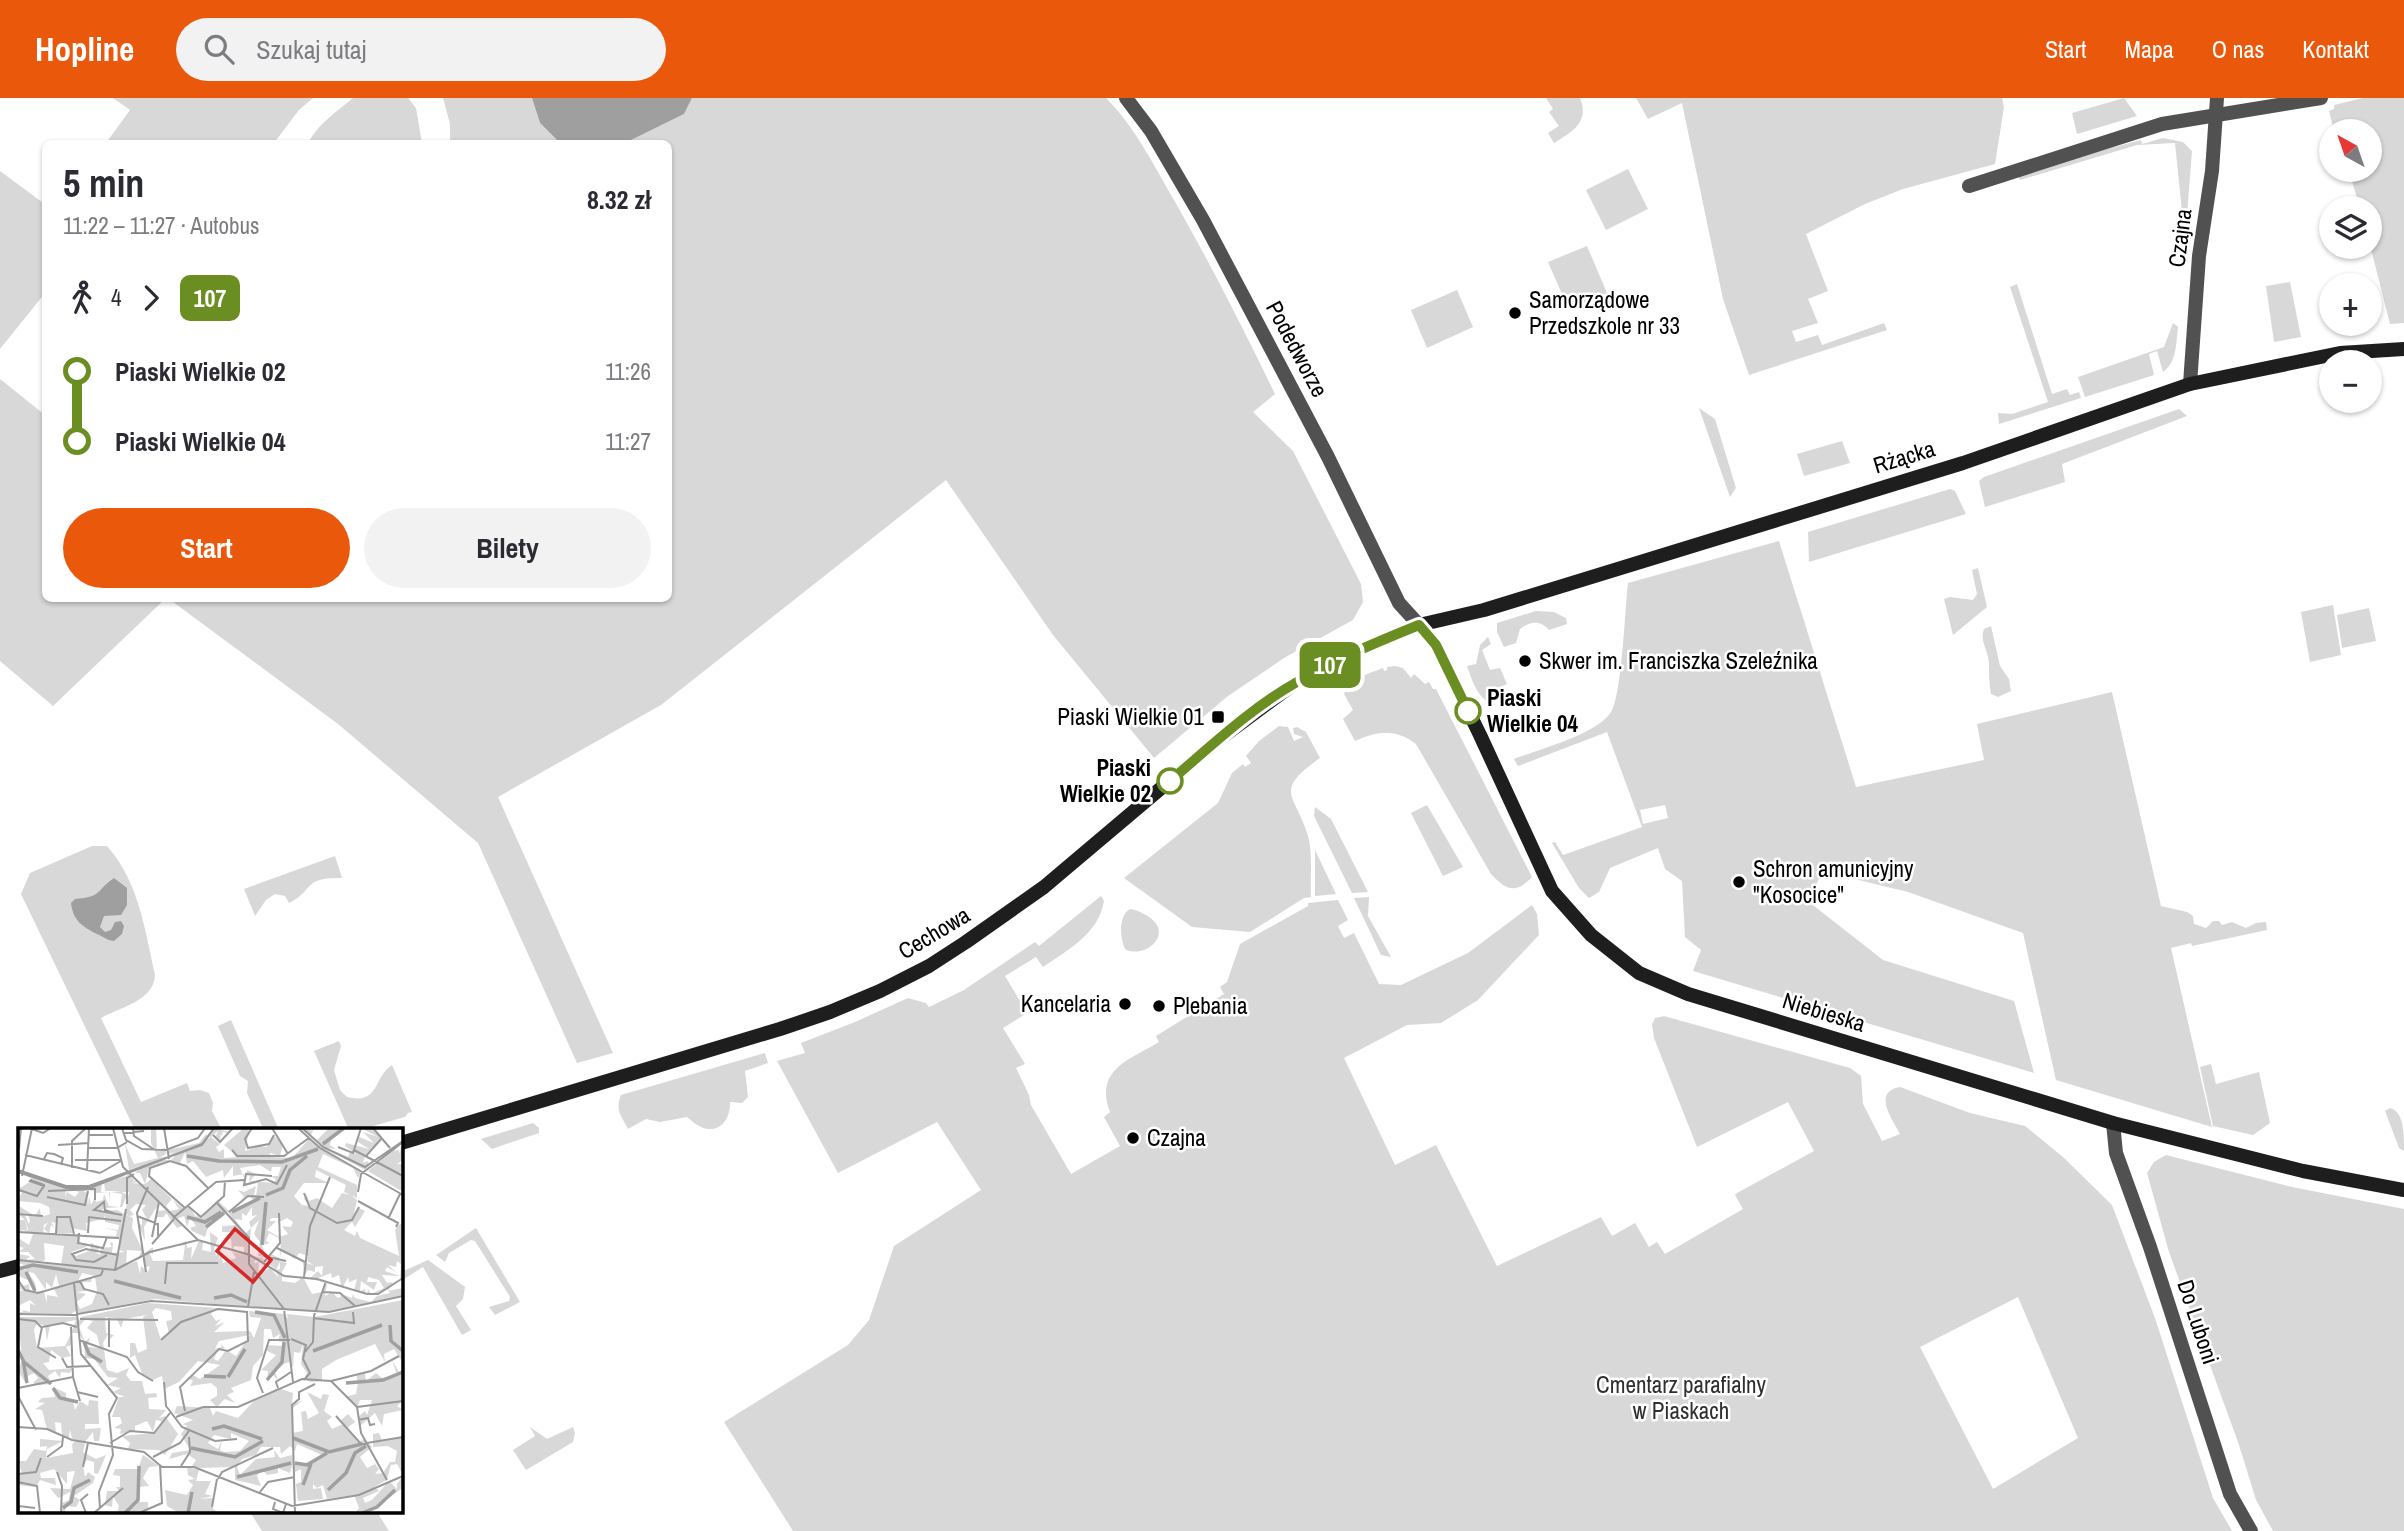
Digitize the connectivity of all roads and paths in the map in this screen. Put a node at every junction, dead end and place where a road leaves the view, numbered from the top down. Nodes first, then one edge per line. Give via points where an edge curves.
1 (1126, 98) edge
2 (2217, 98) edge
3 (2321, 98) edge
4 (2217, 116) junction
5 (1969, 186) dead end
6 (2404, 349) edge
7 (2190, 384) junction
8 (1419, 625) junction
9 (2113, 1123) junction
10 (402, 1143) edge
11 (2404, 1190) edge
12 (18, 1266) edge
13 (0, 1271) edge
14 (2250, 1531) edge

1 - 8 street, Podedworze via 1151,131 1203,220 1399,603
2 - 4 street, Czajna
3 - 4 street
4 - 5 street via 2162,124
4 - 7 street, Czajna via 2199,256
6 - 7 street, Rżącka via 2340,353
7 - 8 street, Rżącka via 1963,463 1484,611
8 - 9 street, Niebieska via 1436,645 1552,891 1591,936 1639,973 1688,994
8 - 10 street, Cechowa via 1295,683 1218,740 1044,887 929,966 830,1012
9 - 11 street, Niebieska via 2303,1171
9 - 14 street, Do Luboni via 2116,1153 2230,1494
12 - 13 street

